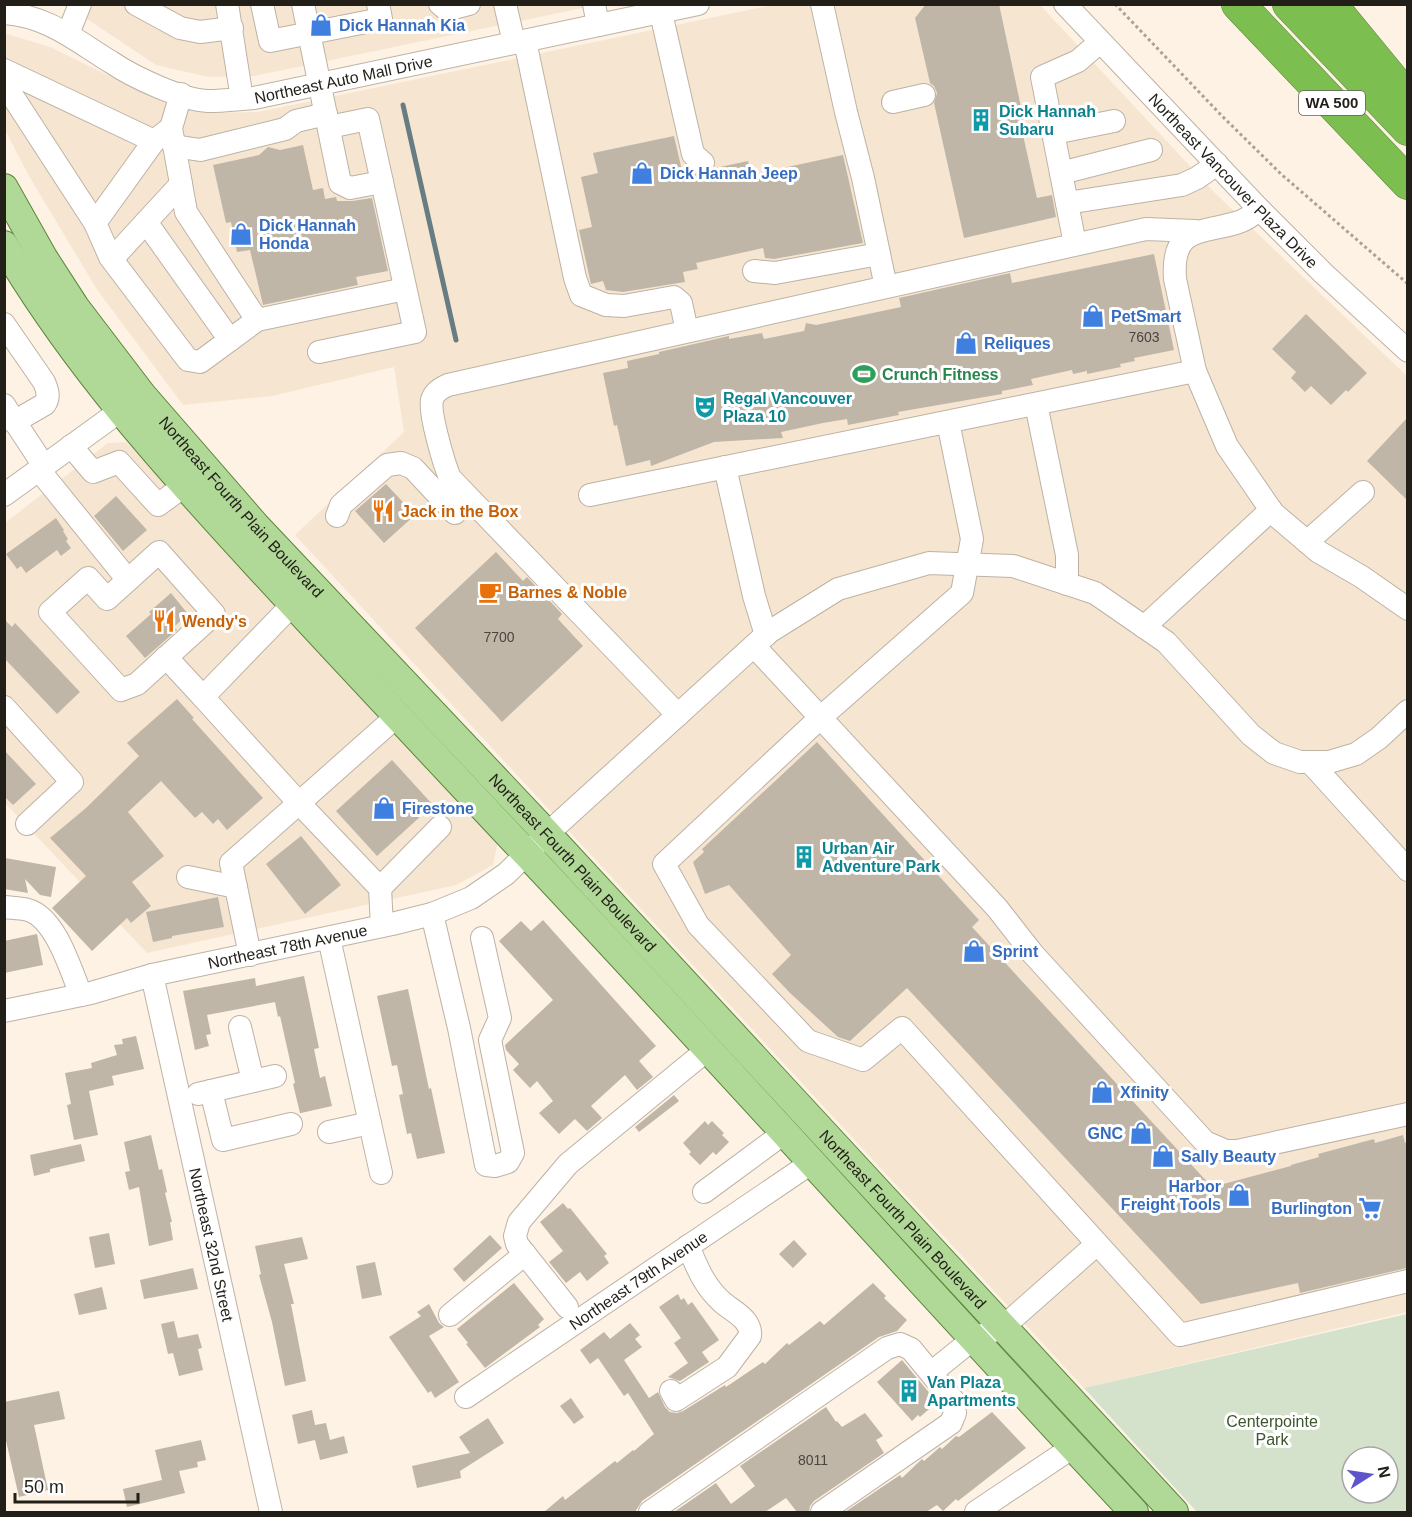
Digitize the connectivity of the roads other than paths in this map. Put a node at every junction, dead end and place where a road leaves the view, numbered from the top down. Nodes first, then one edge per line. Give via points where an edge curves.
1 (80, 4) edge
2 (136, 4) edge
3 (227, 4) edge
4 (262, 4) edge
5 (303, 4) edge
6 (378, 4) edge
7 (440, 4) edge
8 (469, 4) edge
9 (506, 4) edge
10 (698, 4) edge
11 (822, 4) edge
12 (1065, 4) edge
13 (1289, 4) edge
14 (1330, 4) edge
15 (660, 8) edge
16 (10, 10) edge
17 (1242, 11) edge
18 (596, 15) edge
19 (232, 28) junction
20 (68, 34) junction
21 (309, 34) junction
22 (519, 42) junction
23 (1100, 42) junction
24 (4, 70) edge
25 (4, 83) edge
26 (320, 84) junction
27 (181, 94) junction
28 (924, 95) dead end
29 (242, 99) junction
30 (1407, 99) edge
31 (893, 102) dead end
32 (327, 121) junction
33 (1114, 121) dead end
34 (1407, 129) edge
35 (1054, 134) junction
36 (166, 138) junction
37 (1151, 150) dead end
38 (703, 163) dead end
39 (1216, 164) junction
40 (1061, 173) junction
41 (382, 182) junction
42 (1407, 183) edge
43 (181, 184) junction
44 (4, 188) edge
45 (1067, 202) junction
46 (1260, 210) junction
47 (146, 222) junction
48 (95, 224) junction
49 (1195, 231) junction
50 (1075, 244) junction
51 (4, 245) edge
52 (879, 254) junction
53 (112, 259) junction
54 (754, 271) dead end
55 (886, 287) junction
56 (405, 289) junction
57 (257, 320) junction
58 (4, 324) edge
59 (687, 331) junction
60 (230, 340) junction
61 (1407, 351) edge
62 (319, 352) dead end
63 (1196, 371) junction
64 (1036, 404) junction
65 (120, 411) junction
66 (9, 414) edge
67 (948, 422) junction
68 (71, 446) junction
69 (725, 467) junction
70 (42, 468) junction
71 (184, 486) junction
72 (1363, 492) dead end
73 (4, 495) edge
74 (590, 495) dead end
75 (1271, 510) junction
76 (455, 513) dead end
77 (337, 516) dead end
78 (255, 525) junction
79 (1307, 542) junction
80 (967, 565) junction
81 (128, 580) junction
82 (1068, 584) junction
83 (293, 604) junction
84 (1407, 609) edge
85 (214, 614) junction
86 (1144, 627) junction
87 (760, 640) junction
88 (90, 657) junction
89 (166, 657) junction
90 (203, 697) junction
91 (4, 707) edge
92 (1407, 711) edge
93 (678, 715) junction
94 (397, 716) junction
95 (820, 718) junction
96 (1310, 762) junction
97 (299, 803) junction
98 (27, 824) dead end
99 (440, 827) dead end
100 (547, 834) junction
101 (527, 854) junction
102 (1407, 870) edge
103 (188, 877) dead end
104 (236, 887) junction
105 (380, 888) junction
106 (4, 907) edge
107 (432, 914) junction
108 (382, 926) junction
109 (329, 938) junction
110 (482, 938) dead end
111 (250, 955) junction
112 (152, 975) junction
113 (81, 995) junction
114 (4, 1011) edge
115 (240, 1027) dead end
116 (707, 1050) junction
117 (275, 1076) dead end
118 (253, 1081) junction
119 (212, 1091) junction
120 (179, 1098) junction
121 (1407, 1114) edge
122 (370, 1123) junction
123 (291, 1124) dead end
124 (329, 1132) dead end
125 (783, 1133) junction
126 (811, 1163) junction
127 (381, 1173) dead end
128 (705, 1192) dead end
129 (1097, 1244) junction
130 (688, 1246) junction
131 (525, 1254) junction
132 (1407, 1281) edge
133 (567, 1307) dead end
134 (450, 1315) dead end
135 (1003, 1327) junction
136 (973, 1339) junction
137 (931, 1373) junction
138 (671, 1391) dead end
139 (466, 1397) dead end
140 (1072, 1447) junction
141 (271, 1512) edge
142 (650, 1512) edge
143 (822, 1512) edge
144 (976, 1512) edge
145 (1134, 1512) edge
146 (1174, 1512) edge

1 - 20 street
2 - 19 street via 180,28 200,32
3 - 19 street
4 - 21 street via 270,41
5 - 21 street
6 - 21 street via 381,19
7 - 8 street via 447,10
9 - 22 street
10 - 15 street, Northeast Auto Mall Drive
11 - 52 street
12 - 23 street, Northeast Vancouver Plaza Drive
13 - 34 highway, WA 500
14 - 30 highway
15 - 18 street, Northeast Auto Mall Drive
15 - 38 street via 693,154
16 - 20 street, Northeast Auto Mall Drive
17 - 42 highway, WA 500
18 - 22 street, Northeast Auto Mall Drive
19 - 29 street
20 - 27 street, Northeast Auto Mall Drive via 113,64
21 - 26 street
22 - 26 street, Northeast Auto Mall Drive
22 - 59 street via 581,295 615,306 675,297 681,303
23 - 35 street via 1078,61 1042,76
23 - 39 street, Northeast Vancouver Plaza Drive
24 - 36 street
25 - 48 street
26 - 29 street, Northeast Auto Mall Drive
26 - 32 street
27 - 29 street, Northeast Auto Mall Drive via 206,101
27 - 36 street
28 - 31 street
32 - 36 street via 296,121 285,129 200,150
32 - 41 street via 368,119
32 - 41 street via 340,183 350,188
33 - 35 street
35 - 40 street
36 - 43 street
36 - 48 street
37 - 40 street
39 - 45 street via 1182,185
39 - 46 street, Northeast Vancouver Plaza Drive
40 - 45 street
41 - 56 street
43 - 47 street
43 - 57 street via 186,212
44 - 78 main road, Northeast Fourth Plain Boulevard via 75,307 142,395
45 - 50 street
46 - 49 street via 1241,221
46 - 61 street, Northeast Vancouver Plaza Drive
47 - 53 street
47 - 60 street
48 - 53 street
49 - 50 street via 1146,228
49 - 63 street via 1180,246 1174,266
50 - 55 street
51 - 65 main road, Northeast Fourth Plain Boulevard via 49,317
52 - 54 street via 775,273
52 - 55 street
53 - 60 street via 188,360 200,362
55 - 59 street
56 - 57 street
56 - 62 street via 415,332
57 - 60 street
58 - 66 street via 44,382 48,400
59 - 93 street via 448,385 437,391 431,403 450,478
63 - 64 street
63 - 75 street via 1227,446
64 - 67 street
64 - 82 street via 1067,555
65 - 68 street
65 - 71 main road, Northeast Fourth Plain Boulevard
65 - 78 main road via 129,407 135,410 235,518
66 - 70 street
67 - 69 street
67 - 80 street via 972,539
68 - 70 street
68 - 71 street via 93,472 119,462 158,505
69 - 74 street
69 - 87 street
70 - 73 street
70 - 81 street
71 - 83 main road, Northeast Fourth Plain Boulevard
72 - 79 street
75 - 79 street
75 - 86 street
76 - 77 street via 413,468 394,463 341,505
78 - 100 main road, Northeast Fourth Plain Boulevard
79 - 84 street
80 - 82 street, Northeast 78th Avenue via 1012,566
80 - 87 street, Northeast 78th Avenue via 929,563 838,589
80 - 95 street via 962,593
81 - 85 street via 159,552
81 - 88 street via 107,599 88,578 50,612
82 - 86 street, Northeast 78th Avenue via 1095,593
83 - 90 street
83 - 94 main road, Northeast Fourth Plain Boulevard
85 - 88 street via 185,630 144,669 123,673 102,654
85 - 89 street
86 - 96 street, Northeast 78th Avenue via 1166,642 1251,735 1274,753
87 - 93 street, Northeast 78th Avenue
87 - 95 street
88 - 89 street via 121,690 137,684
89 - 90 street
90 - 97 street
91 - 98 street via 70,764 72,782
92 - 96 street, Northeast 78th Avenue via 1356,754 1329,762
93 - 100 street, Northeast 78th Avenue
94 - 97 street
94 - 101 main road, Northeast Fourth Plain Boulevard
95 - 121 street via 997,908 1033,954 1205,1142 1215,1148 1237,1151
95 - 129 street via 664,864 698,925 808,1041 863,1060 902,1028
96 - 102 street
97 - 104 street via 231,863
97 - 105 street
99 - 105 street
100 - 101 street, Northeast 78th Avenue
100 - 135 main road, Northeast Fourth Plain Boulevard
101 - 107 street, Northeast 78th Avenue via 485,890
101 - 116 main road, Northeast Fourth Plain Boulevard
103 - 104 street
104 - 111 street
105 - 108 street
106 - 113 street via 29,910 46,922 62,948
107 - 108 street, Northeast 78th Avenue
107 - 110 street via 486,1165 495,1166 508,1162 513,1153 490,1041 500,1018
108 - 109 street, Northeast 78th Avenue
109 - 111 street, Northeast 78th Avenue
109 - 122 street
111 - 112 street, Northeast 78th Avenue
112 - 113 street, Northeast 78th Avenue
112 - 120 street, Northeast 32nd Street
113 - 114 street, Northeast 78th Avenue
115 - 118 street
116 - 125 main road, Northeast Fourth Plain Boulevard
116 - 131 street via 568,1164 519,1222 515,1236
117 - 118 street
118 - 119 street
119 - 120 street
119 - 123 street via 223,1140
120 - 141 street, Northeast 32nd Street
122 - 124 street
122 - 127 street
125 - 126 main road, Northeast Fourth Plain Boulevard
125 - 128 street
126 - 130 street, Northeast 79th Avenue
126 - 136 main road, Northeast Fourth Plain Boulevard
129 - 132 street via 1180,1335
129 - 135 street
130 - 138 street via 701,1278 751,1329 726,1367 676,1400
130 - 139 street, Northeast 79th Avenue
131 - 133 street
131 - 134 street
135 - 136 street
135 - 146 main road, Northeast Fourth Plain Boulevard
136 - 137 street
136 - 140 main road, Northeast Fourth Plain Boulevard
137 - 142 street via 911,1349 900,1344 887,1348
137 - 143 street via 953,1400 955,1413 951,1423
140 - 144 street
140 - 145 main road, Northeast Fourth Plain Boulevard

